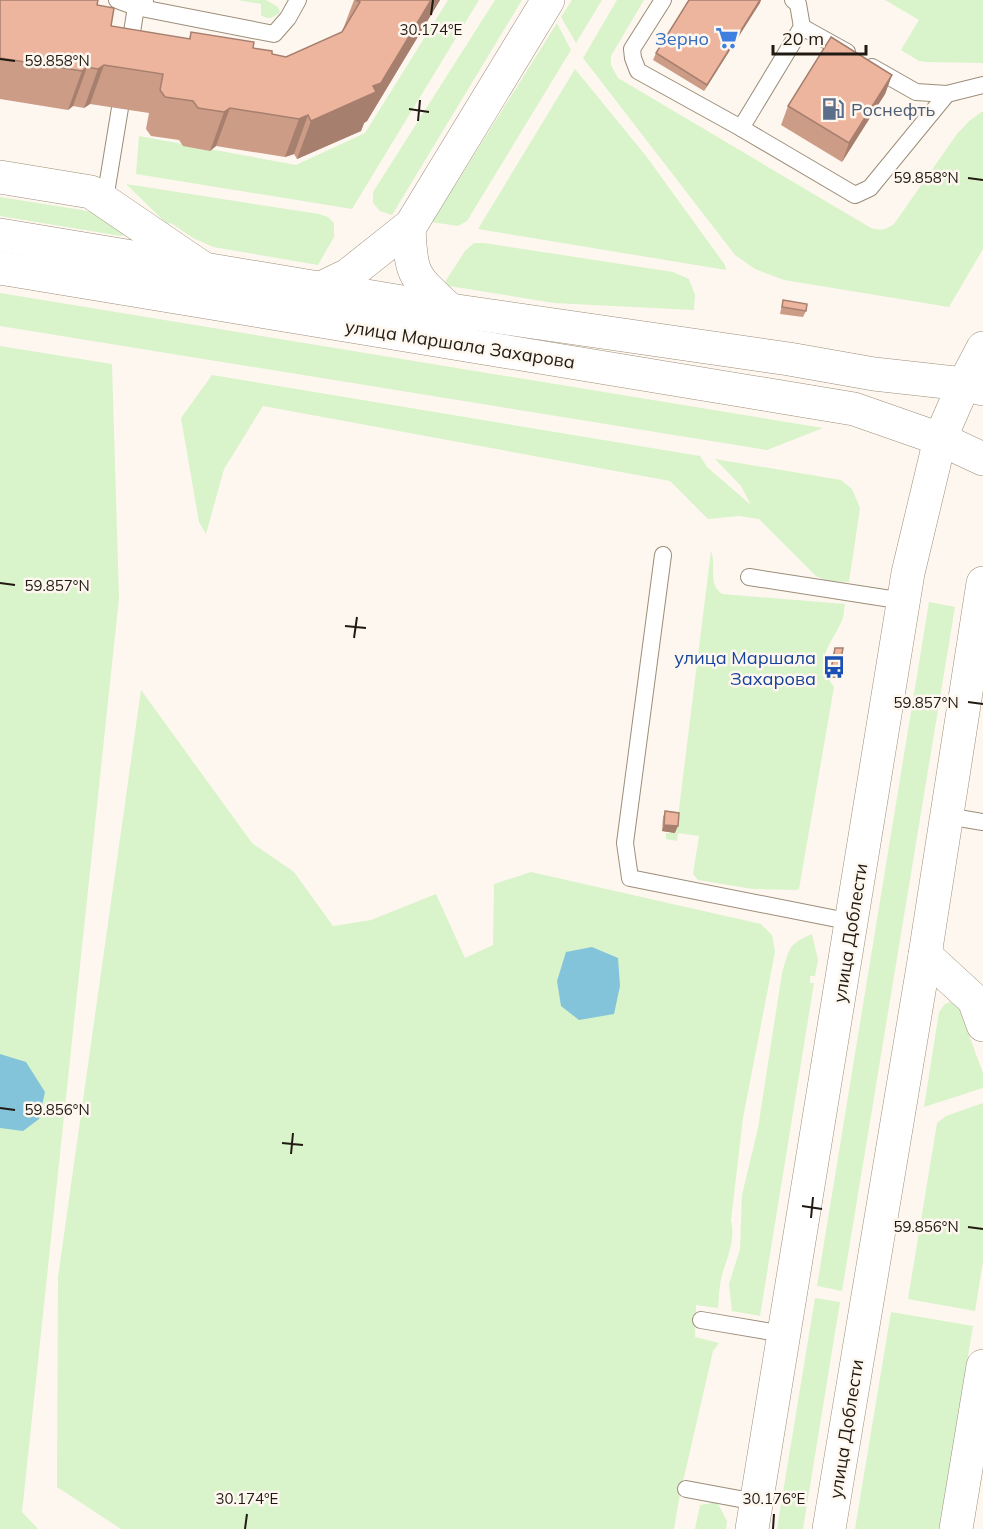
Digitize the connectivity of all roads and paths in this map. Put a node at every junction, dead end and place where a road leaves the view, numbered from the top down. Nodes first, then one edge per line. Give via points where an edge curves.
1 (117, 0) edge
2 (298, 0) edge
3 (548, 0) edge
4 (663, 0) edge
5 (793, 0) edge
6 (142, 3) edge
7 (802, 27) junction
8 (126, 70) edge
9 (983, 85) edge
10 (947, 94) junction
11 (120, 108) edge
12 (741, 128) junction
13 (0, 177) edge
14 (105, 199) junction
15 (409, 228) junction
16 (0, 235) edge
17 (0, 268) edge
18 (204, 268) junction
19 (321, 288) junction
20 (450, 310) junction
21 (983, 348) edge
22 (973, 387) edge
23 (940, 439) junction
24 (983, 459) edge
25 (663, 555) dead end
26 (749, 577) dead end
27 (983, 583) edge
28 (904, 601) junction
29 (947, 816) junction
30 (983, 822) edge
31 (852, 921) junction
32 (925, 955) junction
33 (983, 1025) edge
34 (701, 1320) dead end
35 (784, 1334) junction
36 (983, 1366) edge
37 (686, 1489) dead end
38 (754, 1515) edge
39 (829, 1529) edge
40 (956, 1529) edge

1 - 6 lane
2 - 6 lane via 274,34
3 - 15 street
4 - 12 lane via 632,50 638,71
5 - 7 lane via 798,4
6 - 8 lane
7 - 10 lane via 916,92
7 - 12 lane
9 - 10 lane
10 - 12 lane via 870,188 855,195
11 - 14 lane
13 - 14 street via 91,192
14 - 18 street
15 - 19 street via 348,275
15 - 20 street via 411,261 417,278
16 - 18 street, улица Маршала Захарова
17 - 23 street, улица Маршала Захарова via 854,409
18 - 19 street, улица Маршала Захарова
19 - 20 street, улица Маршала Захарова
20 - 22 street, улица Маршала Захарова
21 - 22 street, улица Доблести
22 - 23 street, улица Доблести
23 - 24 street, улица Маршала Захарова
23 - 28 street, улица Доблести
25 - 31 lane via 625,843 630,878
26 - 28 lane
27 - 29 street, улица Доблести
28 - 31 street, улица Доблести
29 - 30 lane
29 - 32 street, улица Доблести
31 - 35 street, улица Доблести
32 - 33 street via 974,1000
32 - 39 street, улица Доблести
34 - 35 lane
35 - 38 street, улица Доблести
36 - 40 street
37 - 38 lane

